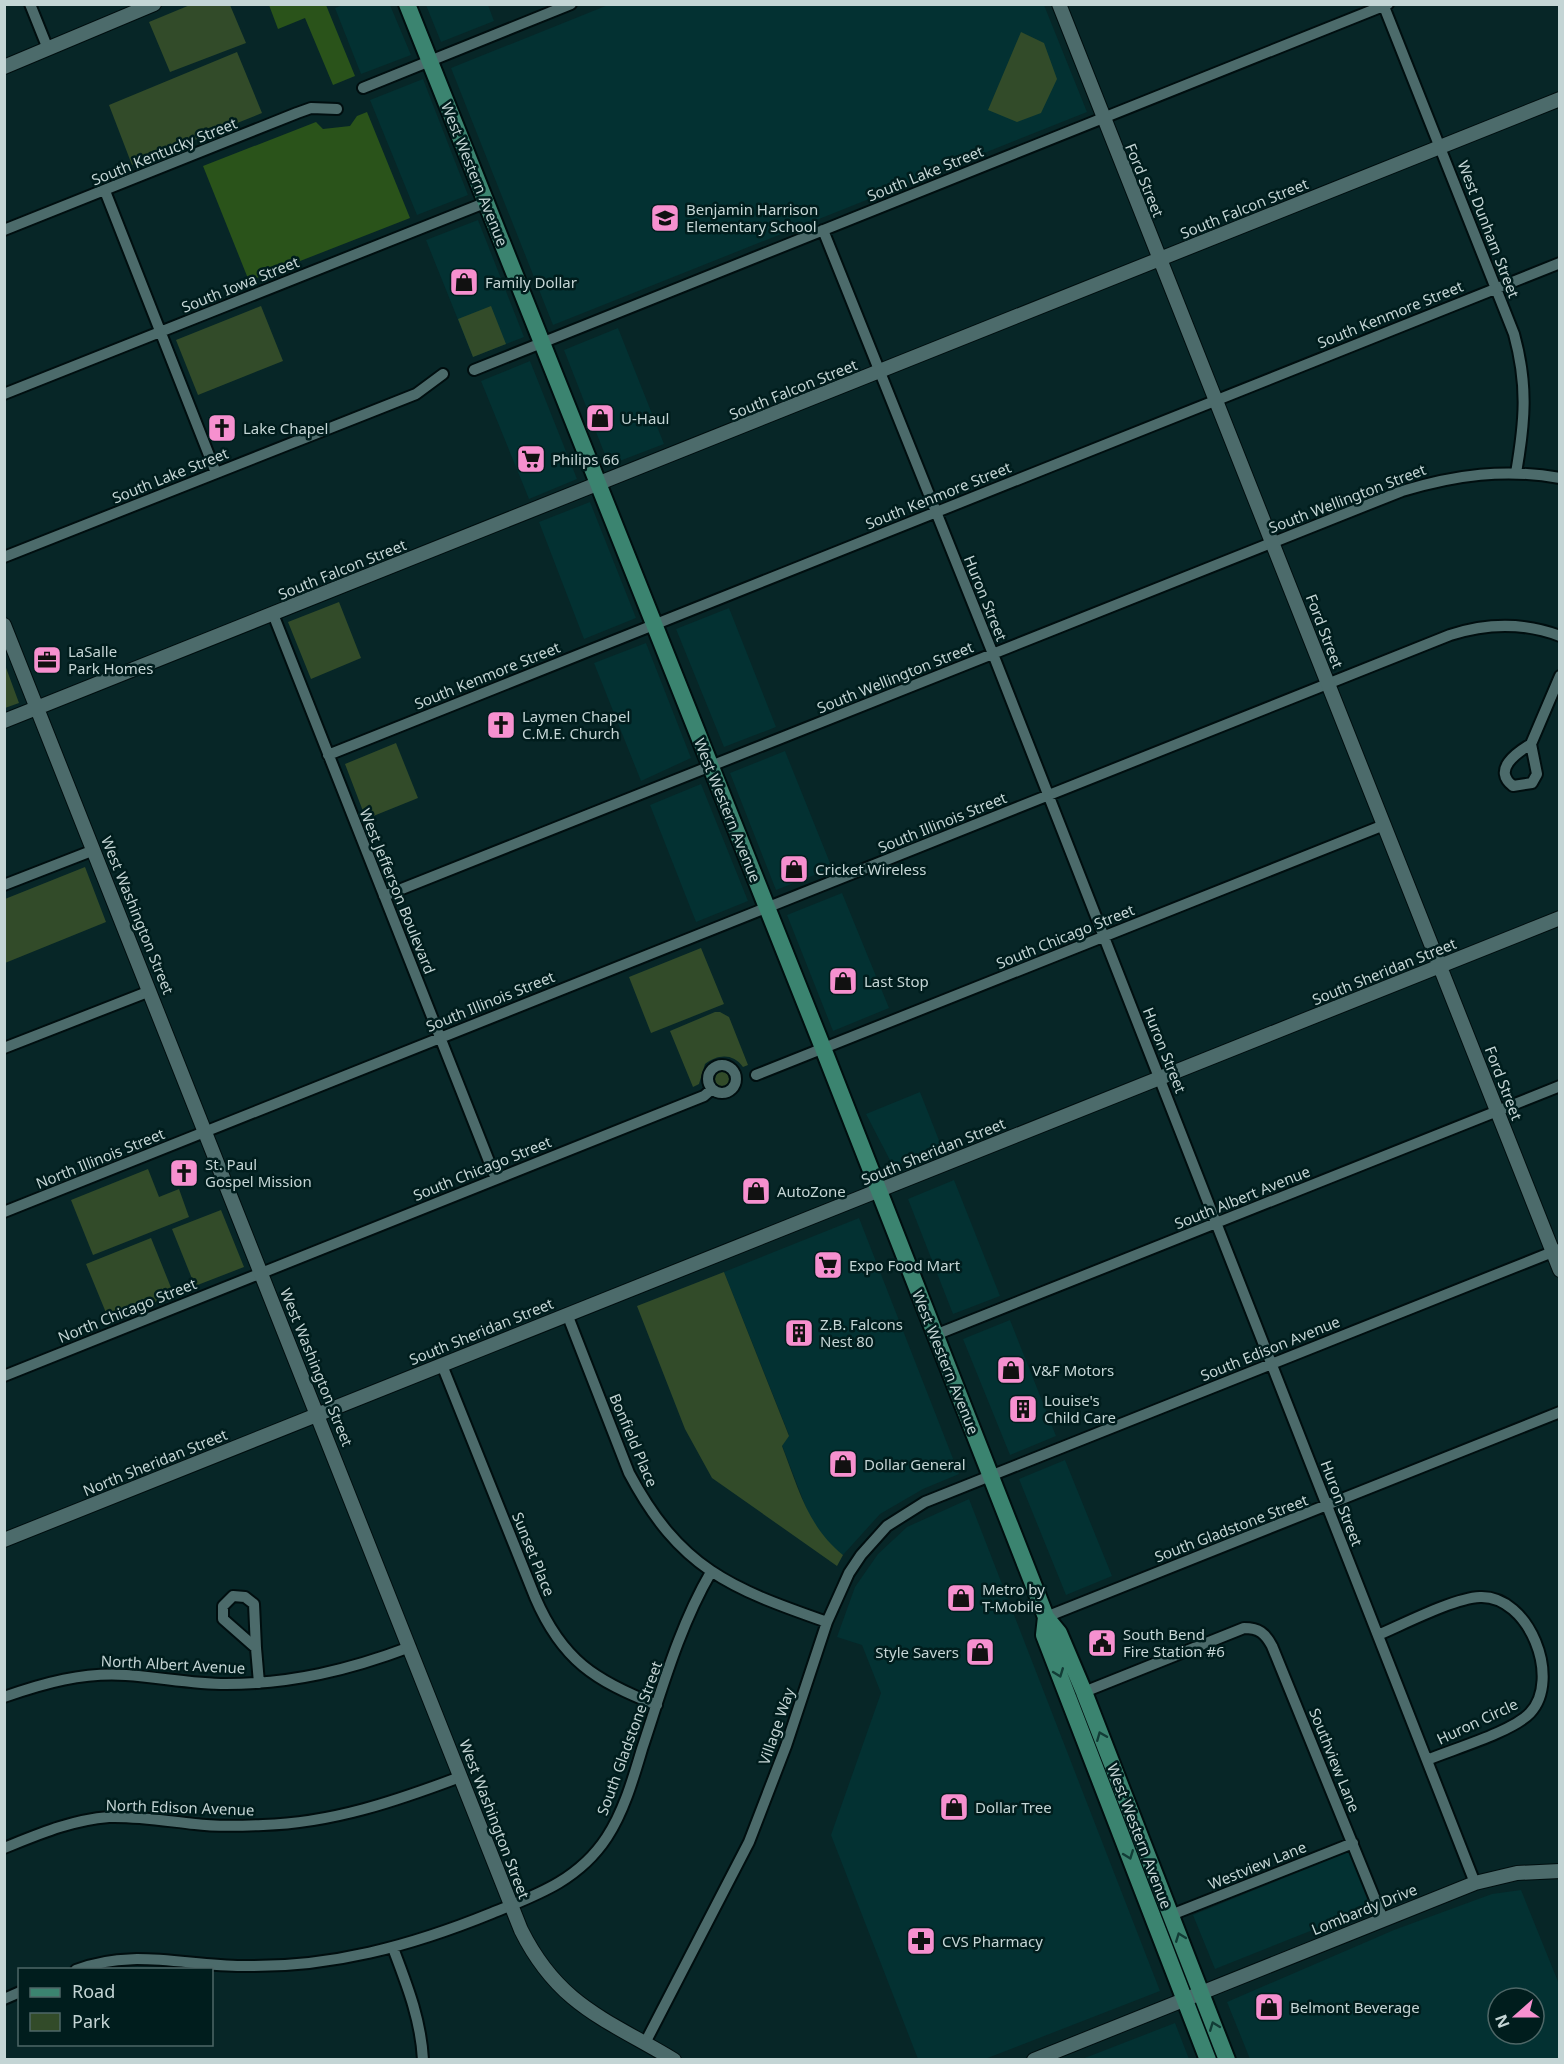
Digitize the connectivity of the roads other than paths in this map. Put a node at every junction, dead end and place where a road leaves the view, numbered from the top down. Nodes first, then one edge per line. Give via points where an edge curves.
1 (30, 4) edge
2 (154, 4) edge
3 (407, 4) edge
4 (571, 4) edge
5 (1059, 4) edge
6 (1385, 5) edge
7 (48, 49) junction
8 (430, 61) junction
9 (4, 67) edge
10 (363, 88) dead end
11 (1560, 99) edge
12 (337, 109) dead end
13 (1103, 118) junction
14 (1441, 147) junction
15 (105, 191) junction
16 (487, 202) junction
17 (4, 230) edge
18 (823, 230) junction
19 (1160, 260) junction
20 (1560, 263) edge
21 (1497, 288) junction
22 (160, 332) junction
23 (543, 342) junction
24 (474, 370) dead end
25 (880, 371) junction
26 (443, 374) dead end
27 (4, 394) edge
28 (1217, 400) junction
29 (216, 473) junction
30 (1516, 473) junction
31 (1560, 478) edge
32 (599, 484) junction
33 (936, 513) junction
34 (1273, 542) junction
35 (4, 557) edge
36 (273, 614) junction
37 (4, 625) edge
38 (655, 625) junction
39 (1560, 636) edge
40 (993, 654) junction
41 (1560, 676) edge
42 (1328, 684) junction
43 (38, 708) junction
44 (4, 722) edge
45 (1531, 744) dead end
46 (328, 755) junction
47 (711, 766) junction
48 (1048, 795) junction
49 (1384, 825) junction
50 (94, 849) junction
51 (4, 885) edge
52 (384, 896) junction
53 (767, 908) junction
54 (1560, 918) edge
55 (1103, 937) junction
56 (1440, 966) junction
57 (150, 991) junction
58 (440, 1037) junction
59 (4, 1048) edge
60 (823, 1048) junction
61 (756, 1075) dead end
62 (1160, 1078) junction
63 (1560, 1086) edge
64 (712, 1089) dead end
65 (1497, 1112) junction
66 (206, 1131) junction
67 (496, 1179) junction
68 (878, 1191) junction
69 (4, 1212) edge
70 (1216, 1223) junction
71 (1556, 1251) edge
72 (1560, 1270) edge
73 (261, 1272) junction
74 (567, 1314) junction
75 (935, 1335) junction
76 (1272, 1364) junction
77 (442, 1365) junction
78 (4, 1376) edge
79 (1560, 1412) edge
80 (318, 1414) junction
81 (991, 1475) junction
82 (1327, 1506) junction
83 (4, 1540) edge
84 (711, 1572) junction
85 (1046, 1617) junction
86 (827, 1622) junction
87 (1377, 1635) junction
88 (410, 1647) junction
89 (256, 1648) junction
90 (259, 1683) junction
91 (1084, 1692) junction
92 (4, 1697) edge
93 (657, 1705) junction
94 (1427, 1760) junction
95 (460, 1777) junction
96 (1353, 1843) junction
97 (4, 1848) edge
98 (1560, 1871) edge
99 (1475, 1883) junction
100 (511, 1905) junction
101 (1172, 1915) junction
102 (1383, 1919) junction
103 (393, 1948) junction
104 (81, 1968) edge
105 (1201, 1992) junction
106 (18, 1993) edge
107 (1185, 1998) junction
108 (4, 1999) edge
109 (645, 2043) junction
110 (423, 2060) edge
111 (674, 2060) edge
112 (1034, 2060) edge
113 (1208, 2060) edge
114 (1227, 2060) edge

1 - 7 street
2 - 7 street
3 - 8 main road, West Western Avenue
4 - 8 street
5 - 13 street, Ford Street
6 - 13 street, South Lake Street
6 - 14 street, West Dunham Street
7 - 9 street
8 - 10 street
8 - 16 main road, West Western Avenue
11 - 14 street, South Falcon Street
12 - 15 street, South Kentucky Street via 311,108
13 - 18 street, South Lake Street
13 - 19 street, Ford Street
14 - 19 street, South Falcon Street
14 - 21 street, West Dunham Street
15 - 17 street, South Kentucky Street
15 - 22 street
16 - 22 street, South Iowa Street
16 - 23 main road, West Western Avenue
18 - 23 street, South Lake Street
18 - 25 street, Huron Street
19 - 25 street, South Falcon Street
19 - 28 street, Ford Street
20 - 21 street, South Kenmore Street
21 - 28 street, South Kenmore Street
21 - 30 street, West Dunham Street via 1514,334 1524,381 1525,410
22 - 27 street, South Iowa Street
22 - 29 street
23 - 24 street, South Lake Street
23 - 32 main road, West Western Avenue
25 - 32 street, South Falcon Street
25 - 33 street, Huron Street
26 - 29 street, South Lake Street via 416,394
28 - 33 street, South Kenmore Street
28 - 34 street, Ford Street
29 - 35 street, South Lake Street
30 - 31 street, South Wellington Street
30 - 34 street, South Wellington Street via 1493,472 1402,491
32 - 36 street, South Falcon Street
32 - 38 main road, West Western Avenue
33 - 38 street, South Kenmore Street
33 - 40 street, Huron Street
34 - 40 street, South Wellington Street
34 - 42 street, Ford Street
36 - 43 street, South Falcon Street
36 - 46 street, West Jefferson Boulevard
37 - 43 street, West Washington Street
38 - 46 street, South Kenmore Street
38 - 47 main road, West Western Avenue
39 - 42 street, South Illinois Street via 1513,625 1484,626 1450,635
40 - 47 street, South Wellington Street
40 - 48 street, Huron Street
41 - 45 street
42 - 48 street, South Illinois Street
42 - 49 street, Ford Street
43 - 44 street, South Falcon Street
43 - 50 street, West Washington Street
46 - 52 street, West Jefferson Boulevard
47 - 52 street, South Wellington Street
47 - 53 main road, West Western Avenue
48 - 53 street, South Illinois Street
48 - 55 street, Huron Street
49 - 55 street, South Chicago Street
49 - 56 street, Ford Street
50 - 51 street
50 - 57 street, West Washington Street
52 - 58 street, West Jefferson Boulevard
53 - 58 street, South Illinois Street
53 - 60 main road, West Western Avenue
54 - 56 street, South Sheridan Street
55 - 60 street, South Chicago Street
55 - 62 street, Huron Street
56 - 62 street, South Sheridan Street
56 - 65 street, Ford Street
57 - 59 street
57 - 66 street, West Washington Street
58 - 66 street, South Illinois Street
58 - 67 street, West Jefferson Boulevard
60 - 61 street, South Chicago Street
60 - 68 main road, West Western Avenue
62 - 68 street, South Sheridan Street
62 - 70 street, Huron Street
63 - 65 street, South Albert Avenue
64 - 67 street, South Chicago Street via 704,1096
65 - 70 street, South Albert Avenue
65 - 71 street, Ford Street
66 - 69 street, North Illinois Street
66 - 73 street, West Washington Street
67 - 73 street, South Chicago Street
68 - 74 street, South Sheridan Street
68 - 75 main road, West Western Avenue
70 - 75 street, South Albert Avenue
70 - 76 street, Huron Street
71 - 72 street, Ford Street
71 - 76 street, South Edison Avenue
73 - 78 street, North Chicago Street
73 - 80 street, West Washington Street
74 - 77 street, South Sheridan Street
74 - 84 street, Bonfield Place via 642,1497 676,1542
75 - 81 main road, West Western Avenue
76 - 81 street, South Edison Avenue
76 - 82 street, Huron Street
77 - 80 street, South Sheridan Street
77 - 93 street, Sunset Place via 552,1631 594,1675
79 - 82 street, South Gladstone Street
80 - 83 street, North Sheridan Street
80 - 88 street, West Washington Street
81 - 85 main road, West Western Avenue
81 - 86 street, Village Way via 925,1502 887,1526 849,1573
82 - 85 street, South Gladstone Street
82 - 87 street, Huron Street
84 - 86 street, Bonfield Place via 749,1594
84 - 93 street, South Gladstone Street via 690,1610
85 - 91 main road, West Western Avenue via 1059,1633
85 -> 107 main road, West Western Avenue via 1044,1635
86 - 109 street, Village Way via 749,1842
87 - 94 street, Huron Street
87 - 94 street, Huron Circle via 1479,1597 1508,1605 1524,1619 1529,1630 1544,1678 1532,1712 1516,1723
88 - 90 street, North Albert Avenue via 328,1674
88 - 95 street, West Washington Street
89 - 89 street via 223,1618 223,1606 233,1596 245,1597 254,1604
89 - 90 street
90 - 92 street, North Albert Avenue via 204,1684 96,1674 52,1681
91 - 96 street, Southview Lane via 1244,1628 1256,1628 1272,1646
101 -> 91 main road, West Western Avenue
93 - 100 street, South Gladstone Street via 626,1798 593,1856 564,1881
94 - 99 street, Huron Street
95 - 97 street, North Edison Avenue via 381,1806 288,1824 194,1824 107,1818 68,1824
95 - 100 street, West Washington Street
96 - 101 street, Westview Lane
96 - 102 street, Southview Lane
98 - 99 street, Lombardy Drive via 1517,1873
99 - 102 street, Lombardy Drive
100 - 103 street, South Gladstone Street via 446,1932
100 - 109 street, West Washington Street via 532,1952 562,1991 597,2017
105 -> 101 main road, West Western Avenue
102 - 105 street, Lombardy Drive
103 - 104 street, South Gladstone Street via 294,1965 242,1966 139,1957 96,1962
103 - 110 street via 412,1996
105 - 107 street, Lombardy Drive
114 -> 105 main road, West Western Avenue
106 - 108 street
107 - 112 street, Lombardy Drive
107 - 113 main road, West Western Avenue
109 - 111 street, West Washington Street

